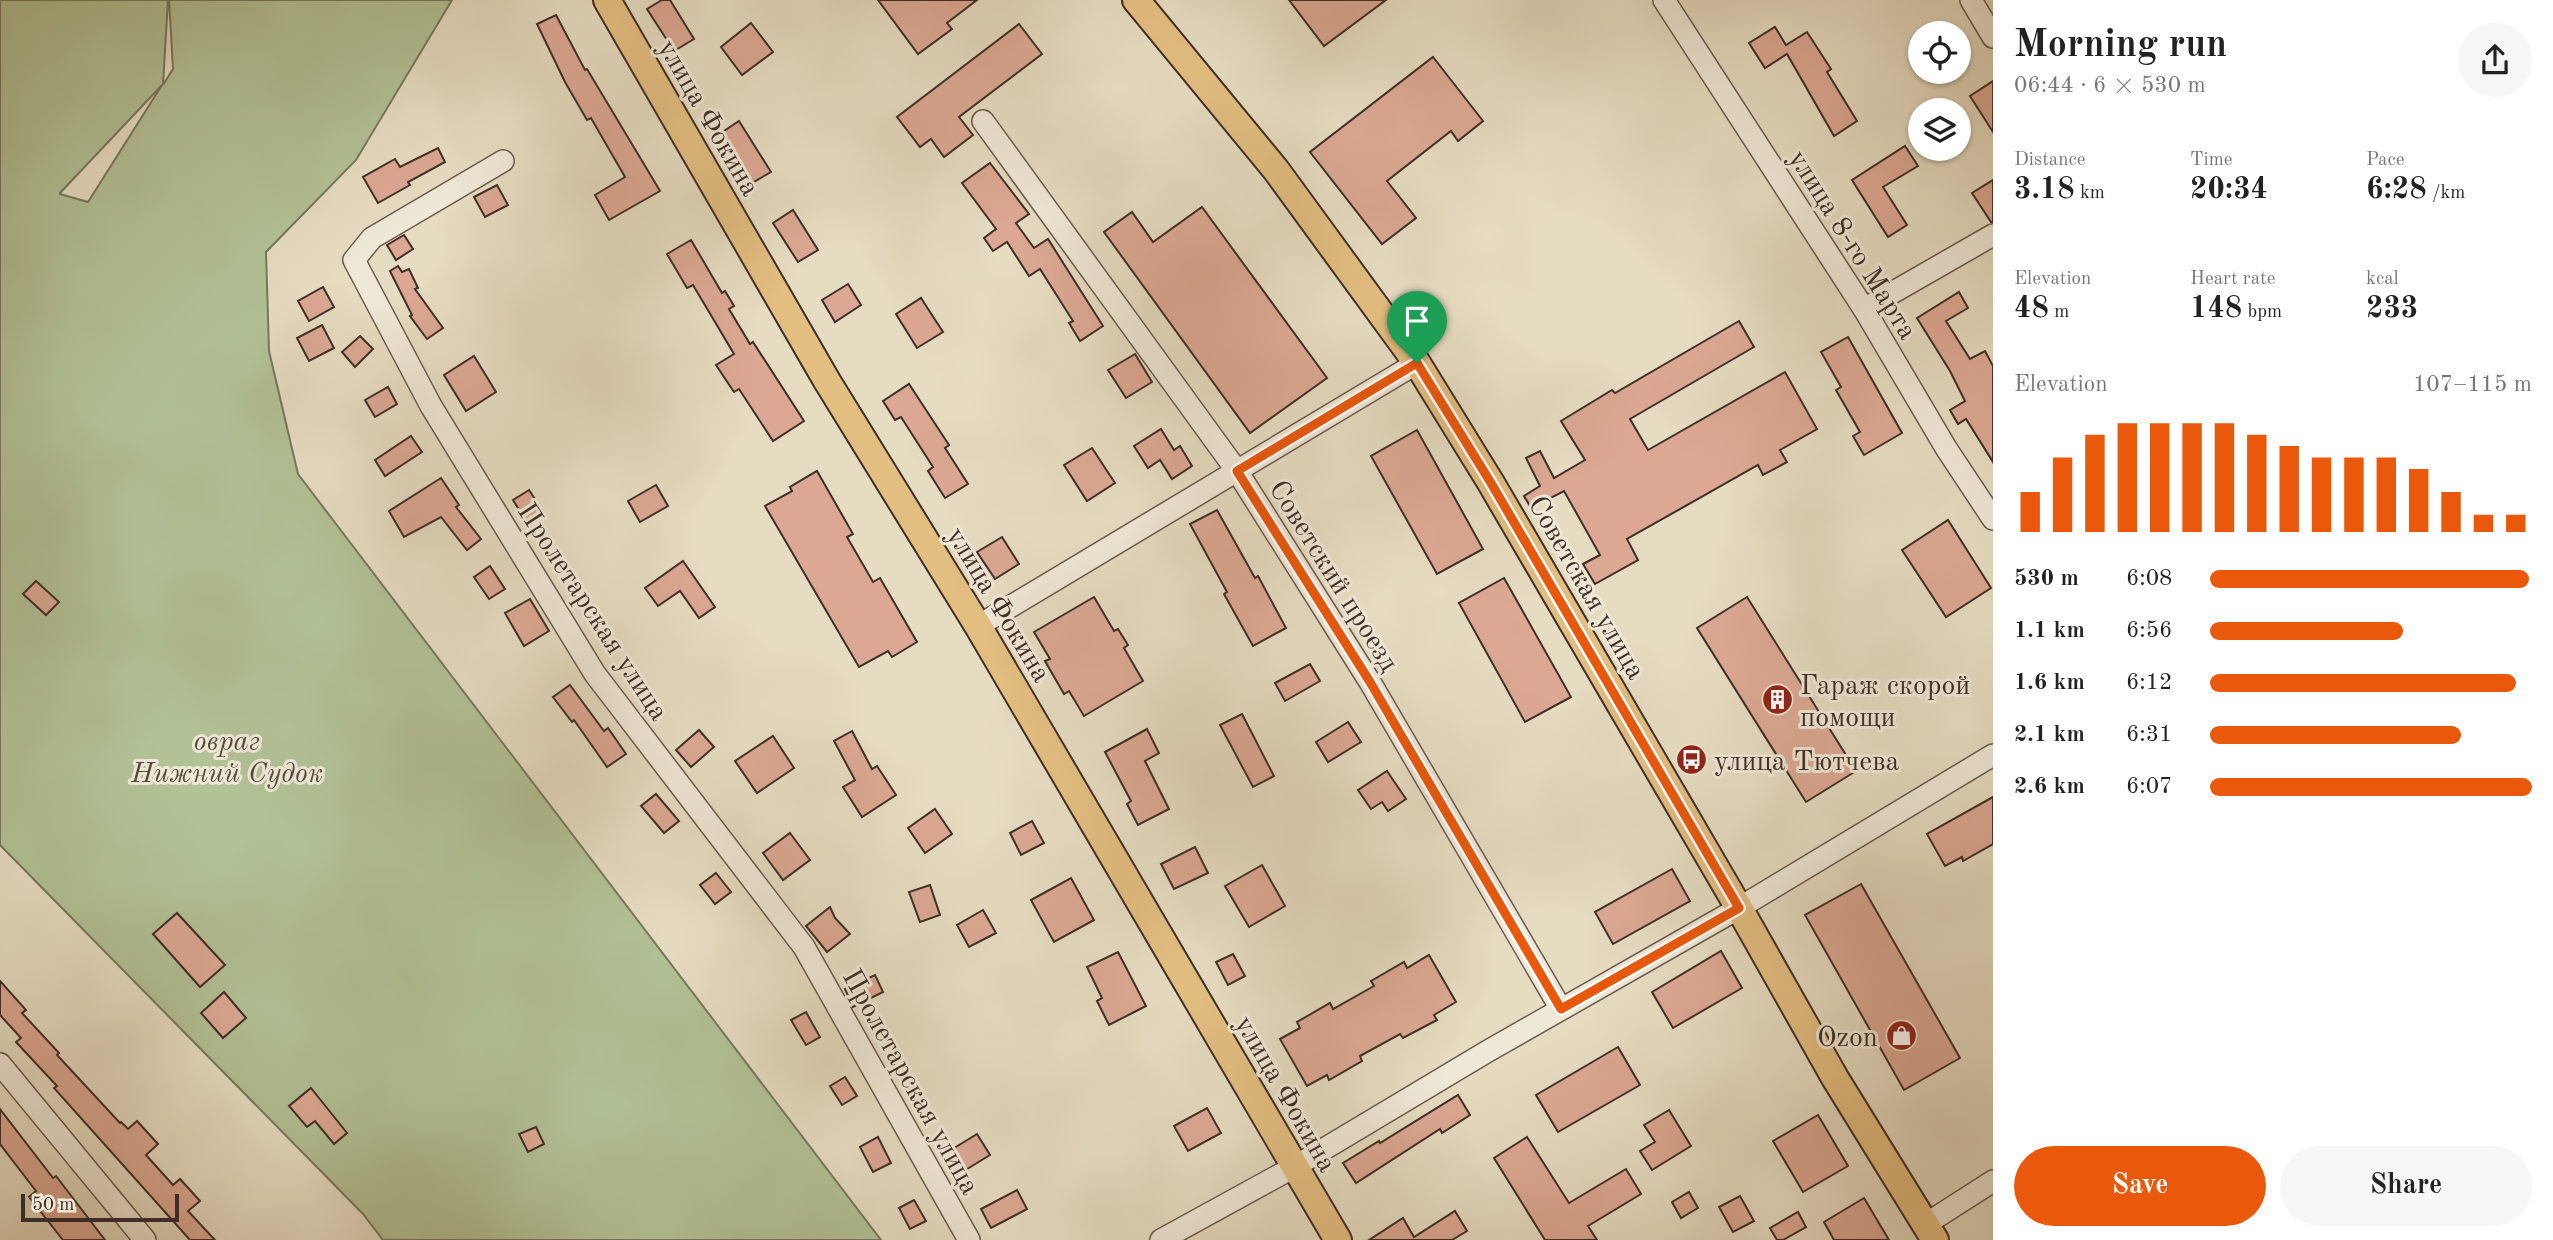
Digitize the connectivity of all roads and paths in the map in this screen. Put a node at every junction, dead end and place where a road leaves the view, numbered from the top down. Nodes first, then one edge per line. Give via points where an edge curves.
1 (607, 0) edge
2 (1136, 0) edge
3 (1664, 0) edge
4 (1971, 0) edge
5 (1993, 37) edge
6 (984, 121) dead end
7 (503, 161) dead end
8 (1993, 235) edge
9 (1864, 309) junction
10 (1417, 363) junction
11 (1237, 471) junction
12 (1993, 519) edge
13 (978, 626) junction
14 (1993, 755) edge
15 (1739, 908) junction
16 (1561, 1009) junction
17 (0, 1064) edge
18 (1294, 1167) junction
19 (1993, 1181) edge
20 (1930, 1232) edge
21 (145, 1240) edge
22 (969, 1240) edge
23 (1161, 1240) edge
24 (1338, 1240) edge

1 - 13 main road, улица Фокина via 827,380
2 - 10 main road, Советская улица via 1276,170
3 - 9 street, улица 8-го Марта
4 - 5 street
6 - 11 street, Советский проезд
7 - 22 street, Пролетарская улица via 372,239 354,260 431,406 595,674 804,947
8 - 9 street
9 - 12 street, улица 8-го Марта
10 - 11 street
10 - 15 main road, Советская улица
11 - 13 street
11 - 16 street, Советский проезд via 1370,682
13 - 18 main road, улица Фокина
14 - 15 street
15 - 16 street
15 - 20 main road, Советская улица via 1835,1078
16 - 18 street
17 - 21 street
18 - 23 street
18 - 24 main road, улица Фокина
19 - 20 street

